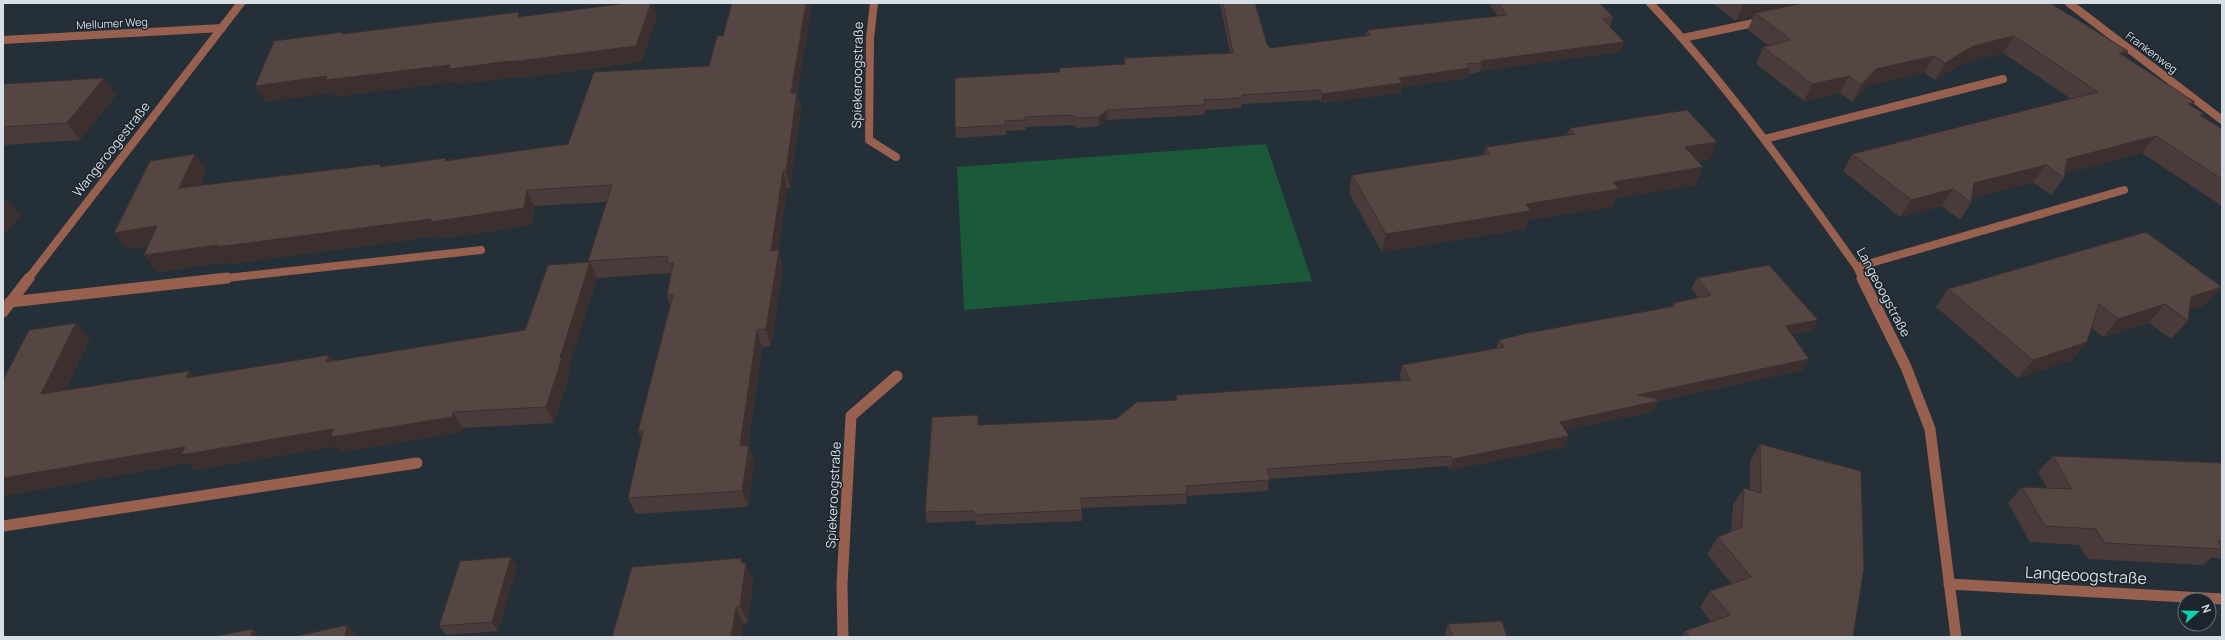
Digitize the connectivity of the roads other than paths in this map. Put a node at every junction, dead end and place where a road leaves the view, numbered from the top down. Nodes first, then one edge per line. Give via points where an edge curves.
1 (241, 3) edge
2 (874, 3) edge
3 (1650, 3) edge
4 (2069, 3) edge
5 (1768, 20) edge
6 (222, 28) junction
7 (1683, 38) junction
8 (3, 40) edge
9 (2003, 79) dead end
10 (2222, 120) edge
11 (1766, 139) junction
12 (896, 157) dead end
13 (2124, 190) dead end
14 (481, 250) dead end
15 (1857, 267) junction
16 (10, 302) junction
17 (3, 312) edge
18 (897, 376) dead end
19 (417, 463) dead end
20 (3, 526) edge
21 (1949, 584) junction
22 (2222, 599) edge
23 (843, 637) edge
24 (1956, 637) edge

1 - 6 street, Wangeroogestraße
2 - 12 street, Spiekeroogstraße via 870,38 869,140
3 - 7 street, Langeoogstraße
4 - 10 street, Frankenweg
5 - 7 street
6 - 8 street, Mellumer Weg
6 - 16 street, Wangeroogestraße
7 - 11 street, Langeoogstraße
9 - 11 street
11 - 15 street, Langeoogstraße
13 - 15 street
14 - 16 street
15 - 21 street, Langeoogstraße via 1906,367 1930,429
16 - 17 street, Wangeroogestraße
18 - 23 street, Spiekeroogstraße via 852,416 842,585
19 - 20 street
21 - 22 street, Langeoogstraße
21 - 24 street, Langeoogstraße

